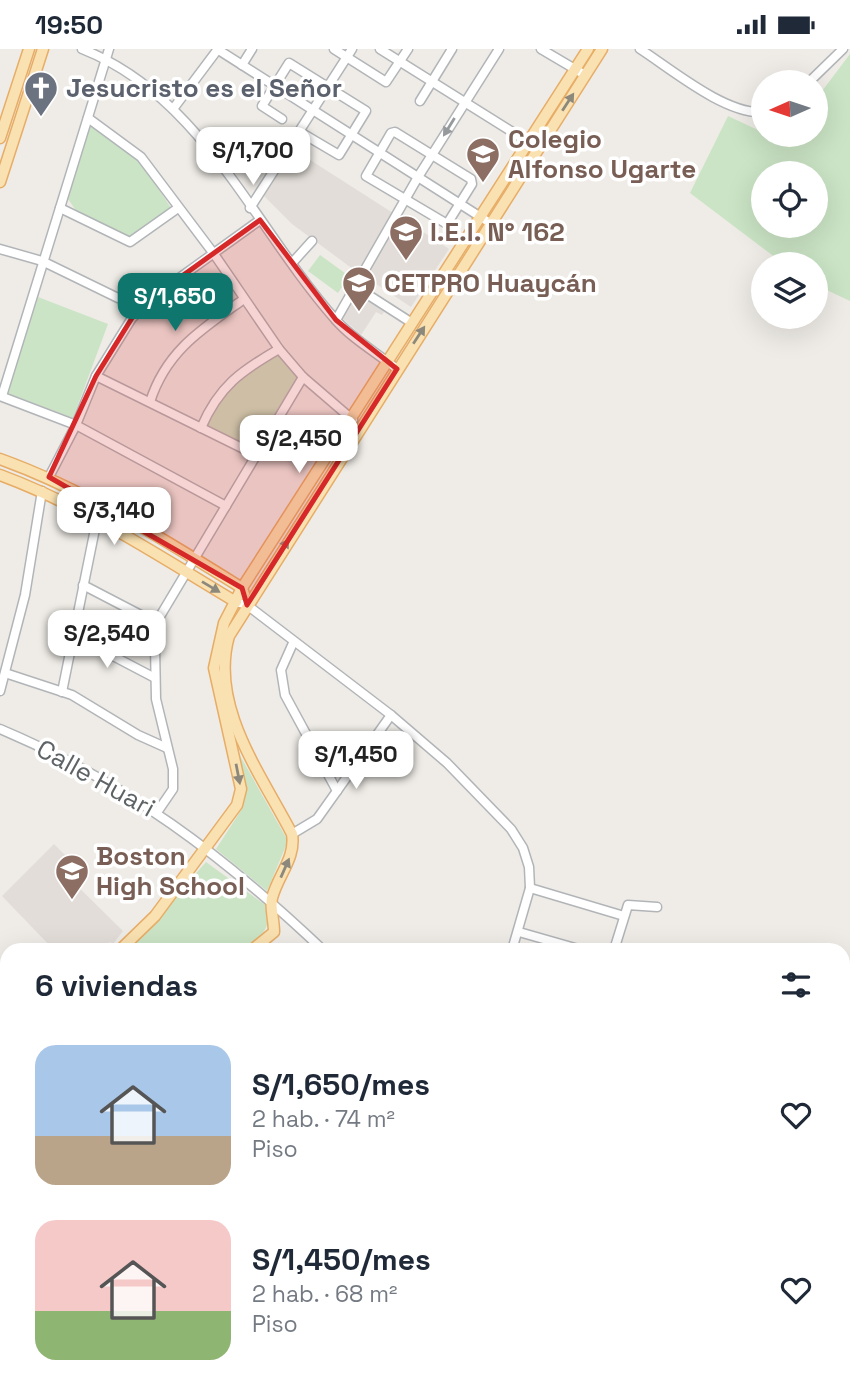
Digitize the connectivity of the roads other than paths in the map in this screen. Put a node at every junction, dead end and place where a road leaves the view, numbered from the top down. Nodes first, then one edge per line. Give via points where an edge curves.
1 (29, 49) edge
2 (43, 49) edge
3 (82, 49) edge
4 (109, 49) edge
5 (217, 49) edge
6 (252, 49) edge
7 (334, 49) edge
8 (380, 49) edge
9 (408, 49) edge
10 (452, 49) edge
11 (499, 49) edge
12 (541, 49) edge
13 (588, 49) edge
14 (601, 49) edge
15 (640, 49) edge
16 (843, 49) edge
17 (349, 53) edge
18 (105, 58) junction
19 (400, 62) junction
20 (242, 65) junction
21 (821, 70) edge
22 (580, 72) junction
23 (432, 82) junction
24 (274, 86) junction
25 (328, 87) junction
26 (420, 101) dead end
27 (465, 103) junction
28 (173, 109) junction
29 (751, 110) edge
30 (313, 112) junction
31 (88, 118) junction
32 (282, 119) dead end
33 (300, 132) junction
34 (351, 135) junction
35 (0, 138) edge
36 (533, 145) junction
37 (5, 151) edge
38 (379, 153) junction
39 (432, 154) junction
40 (418, 177) junction
41 (0, 182) edge
42 (405, 199) junction
43 (460, 204) junction
44 (60, 208) junction
45 (178, 208) junction
46 (250, 208) junction
47 (260, 220) junction
48 (486, 221) junction
49 (312, 241) dead end
50 (0, 249) edge
51 (214, 254) junction
52 (42, 261) junction
53 (293, 263) junction
54 (356, 287) junction
55 (157, 294) junction
56 (244, 299) junction
57 (336, 320) junction
58 (412, 323) junction
59 (279, 349) junction
60 (388, 362) junction
61 (397, 369) junction
62 (96, 376) junction
63 (303, 377) junction
64 (1, 396) edge
65 (150, 402) junction
66 (353, 420) junction
67 (76, 425) junction
68 (201, 428) junction
69 (256, 455) junction
70 (0, 459) edge
71 (0, 475) edge
72 (49, 477) junction
73 (42, 491) junction
74 (226, 506) junction
75 (97, 519) junction
76 (195, 559) junction
77 (187, 572) junction
78 (83, 585) junction
79 (242, 588) junction
80 (236, 602) junction
81 (247, 605) junction
82 (158, 624) junction
83 (73, 635) junction
84 (293, 643) junction
85 (5, 673) junction
86 (155, 678) junction
87 (0, 691) edge
88 (62, 692) junction
89 (391, 715) junction
90 (0, 729) edge
91 (167, 748) junction
92 (337, 791) junction
93 (158, 811) junction
94 (292, 834) junction
95 (208, 848) junction
96 (530, 888) junction
97 (271, 901) junction
98 (657, 907) dead end
99 (624, 916) junction
100 (519, 932) junction
101 (127, 943) edge
102 (261, 943) edge
103 (316, 943) edge
104 (515, 943) edge
105 (558, 943) edge
106 (616, 943) edge

1 - 35 main road
2 - 37 main road
3 - 18 street
4 - 18 street
5 - 20 street
5 - 28 street
6 - 20 street
7 - 17 street
8 - 19 street
9 - 19 street
10 - 23 street
11 - 27 street
12 - 22 street
13 - 22 main road
14 - 22 main road
15 - 29 street via 726,103
16 - 21 street
17 - 19 street via 386,82
17 - 25 street
18 - 28 street
18 - 31 street
19 - 23 street
20 - 24 street
22 - 36 main road
23 - 26 street
23 - 27 street
24 - 25 street via 289,63
24 - 30 street
24 - 32 street via 262,106
25 - 30 street
25 - 34 street via 366,111
27 - 36 street
27 -> 39 street
28 - 46 street via 188,122
30 - 33 street
30 - 34 street
31 - 44 street
31 - 45 street via 141,157
33 - 34 street via 339,155
33 - 46 street
34 - 38 street
36 - 48 main road
37 - 41 main road
38 - 39 street via 393,132
38 - 40 street
38 - 42 street via 366,176
39 - 40 street
39 - 43 street via 471,179
40 - 42 street
40 - 43 street
42 - 43 street via 446,225
42 - 54 street
43 - 48 street
44 - 45 street via 130,242
44 - 52 street
45 - 51 street
46 - 47 street
47 - 51 street
47 - 53 street
48 - 58 main road
61 -> 48 main road
49 - 53 street
50 - 52 street
51 - 55 street
51 - 56 street
52 - 55 street via 118,298
52 - 64 street
53 - 57 street
54 - 57 street
54 - 58 street
55 - 62 street via 132,318
56 - 59 street
56 - 65 street via 180,348
57 - 60 street
58 - 60 main road
59 - 63 street
59 - 68 street via 219,393
60 - 61 street
60 - 66 main road
81 -> 61 main road
62 - 65 street
62 - 67 street
63 - 66 street
63 - 69 street
64 - 67 street
65 - 68 street
66 - 79 main road
67 - 72 street
67 - 74 street
68 - 69 street
69 - 74 street
70 - 72 main road
71 - 73 main road
72 - 76 main road
73 - 75 main road
73 - 85 street via 25,595
74 - 76 street
75 - 77 main road
75 - 78 street
76 - 77 street
76 - 79 main road
77 -> 80 main road
77 - 82 street
78 - 82 street
78 - 83 street
79 - 80 main road
79 - 81 main road
80 - 81 street
80 -> 95 main road via 224,623 214,668 240,795
81 - 84 street
81 - 94 main road via 223,666 234,720
82 - 86 street
83 - 86 street
83 - 88 street
84 - 89 street
84 - 92 street via 281,670 285,695
85 - 87 street
85 - 88 street
86 - 91 street
88 - 91 street
89 - 92 street
89 - 96 street via 447,763 511,829 526,857
90 - 93 street, Calle Huari via 61,754
91 - 93 street via 173,789
92 - 94 street via 317,819
93 - 95 street, Calle Huari
97 -> 94 main road via 295,847
95 - 97 street, Calle Huari
95 - 101 main road via 155,916
96 - 99 street
96 - 100 street
97 - 102 main road via 274,932
97 - 103 street, Calle Huari
98 - 99 street via 628,905
99 - 106 street
100 - 104 street
100 - 105 street

